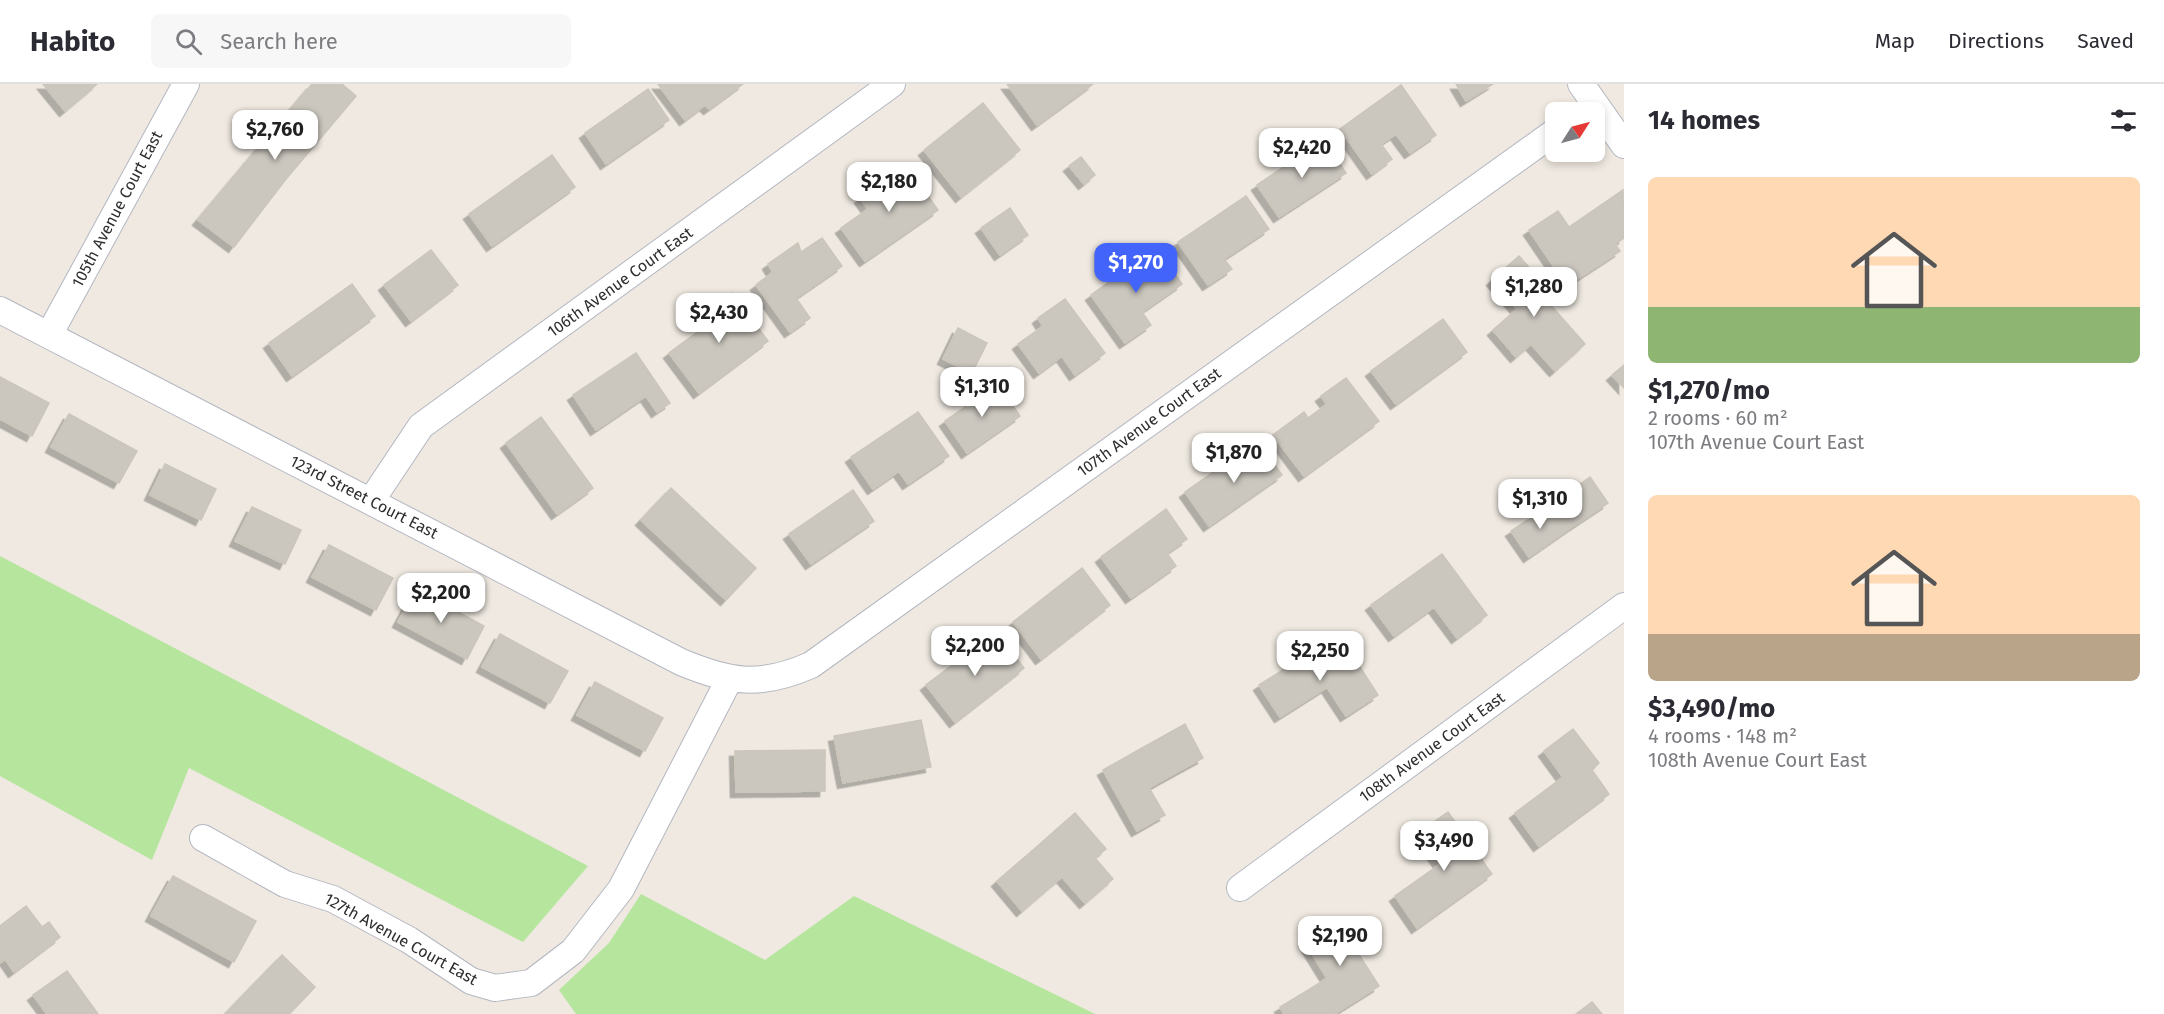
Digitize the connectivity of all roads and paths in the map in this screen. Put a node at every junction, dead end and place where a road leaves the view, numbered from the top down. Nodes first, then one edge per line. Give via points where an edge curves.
1 (186, 84) edge
2 (892, 84) edge
3 (1586, 100) edge
4 (1545, 139) edge
5 (1624, 145) edge
6 (0, 309) edge
7 (50, 335) junction
8 (371, 501) junction
9 (1624, 606) edge
10 (730, 678) junction
11 (203, 838) dead end
12 (1240, 888) dead end

1 - 7 street, 105th Avenue Court East
2 - 8 street, 106th Avenue Court East via 421,426
3 - 5 street
4 - 10 street, 107th Avenue Court East via 811,665 766,681
6 - 7 street, 123rd Street Court East
7 - 8 street, 123rd Street Court East
8 - 10 street, 123rd Street Court East via 681,662
9 - 12 street, 108th Avenue Court East
10 - 11 street, 127th Avenue Court East via 621,889 573,951 531,983 495,988 471,981 409,940 333,899 285,884

